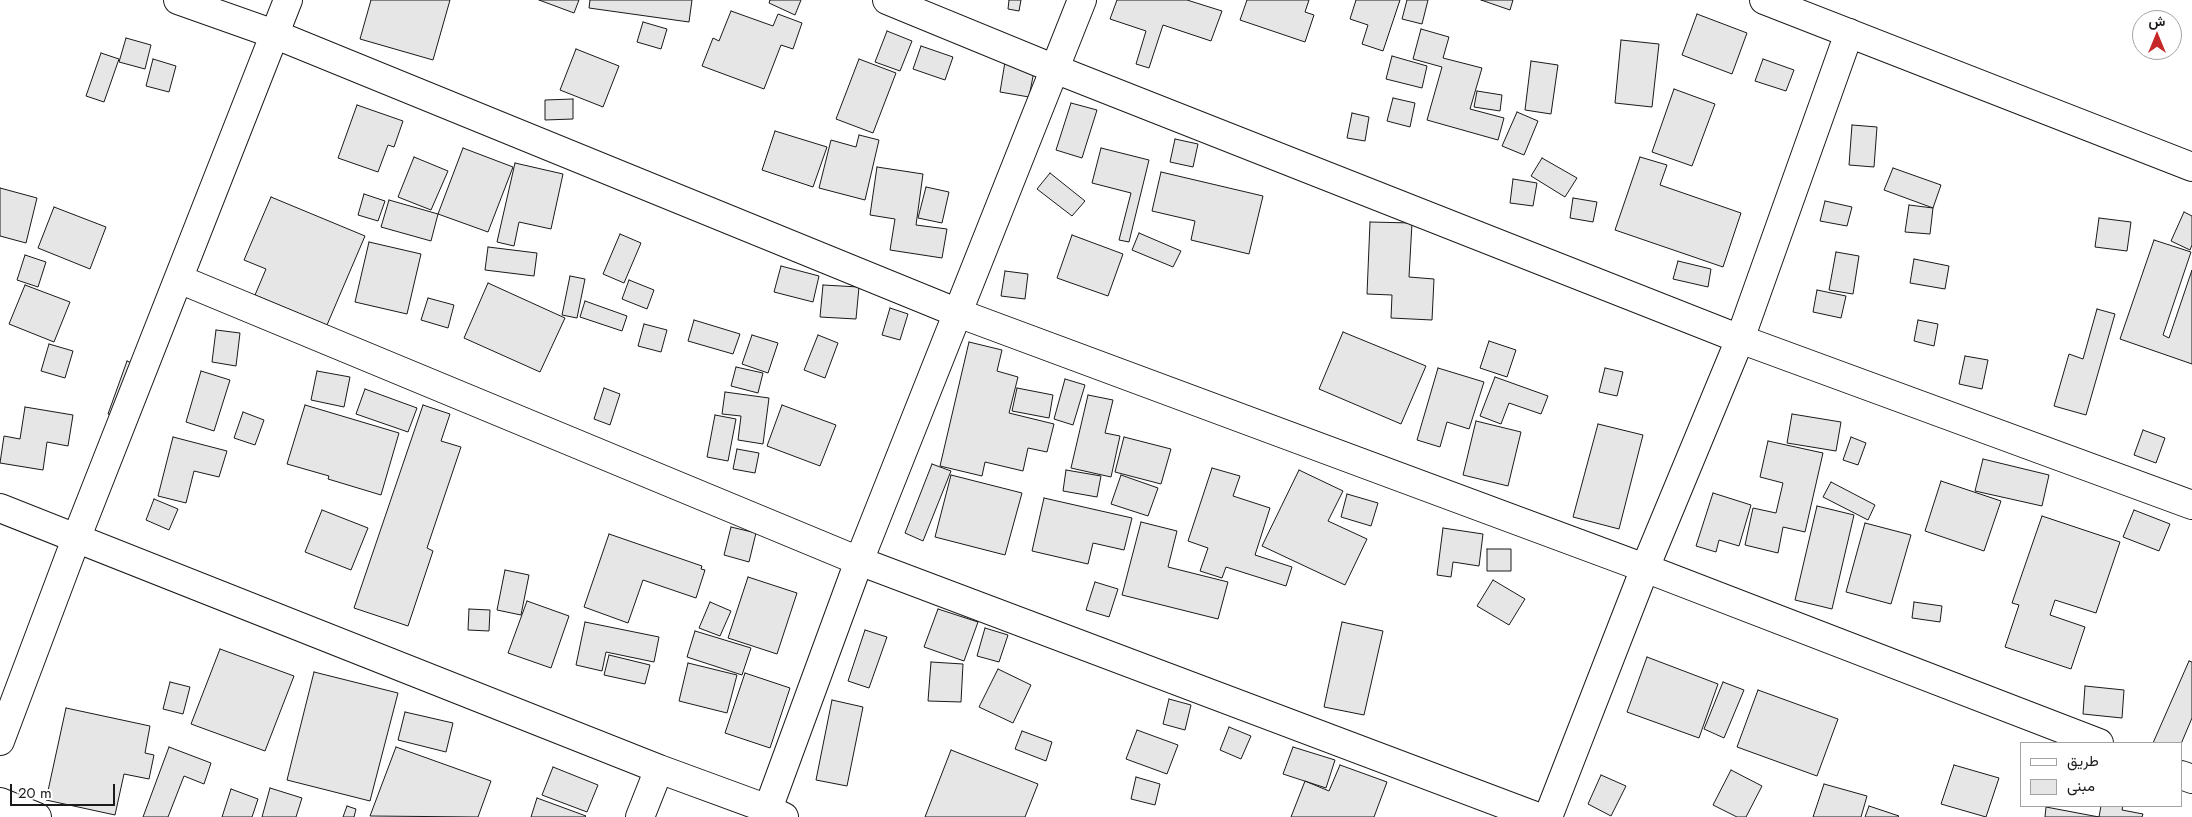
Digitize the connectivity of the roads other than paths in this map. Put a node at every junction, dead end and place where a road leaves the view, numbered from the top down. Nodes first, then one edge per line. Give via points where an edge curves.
1 (178, 0) edge
2 (288, 0) edge
3 (887, 0) edge
4 (1082, 0) edge
5 (1764, 0) edge
6 (1849, 33) junction
7 (274, 34) junction
8 (1055, 69) junction
9 (2192, 167) edge
10 (180, 279) junction
11 (958, 313) junction
12 (1740, 339) junction
13 (2192, 504) edge
14 (0, 508) edge
15 (76, 540) junction
16 (859, 561) junction
17 (1645, 568) junction
18 (0, 741) edge
19 (2096, 742) edge
20 (659, 769) junction
21 (0, 802) edge
22 (776, 813) edge
23 (37, 817) edge
24 (640, 817) edge
25 (1538, 817) edge
26 (1548, 817) edge

1 - 7 street
2 - 7 street
3 - 8 street
4 - 8 street
5 - 6 street
6 - 9 street
6 - 12 street
7 - 10 street
7 - 11 street
8 - 11 street
8 - 12 street
10 - 15 street
10 - 16 street
11 - 16 street
11 - 17 street
12 - 13 street
12 - 17 street
14 - 15 street
15 - 18 street
15 - 20 street
16 - 22 street
16 - 25 street
17 - 19 street
17 - 26 street
20 - 22 street
20 - 24 street
21 - 23 street

